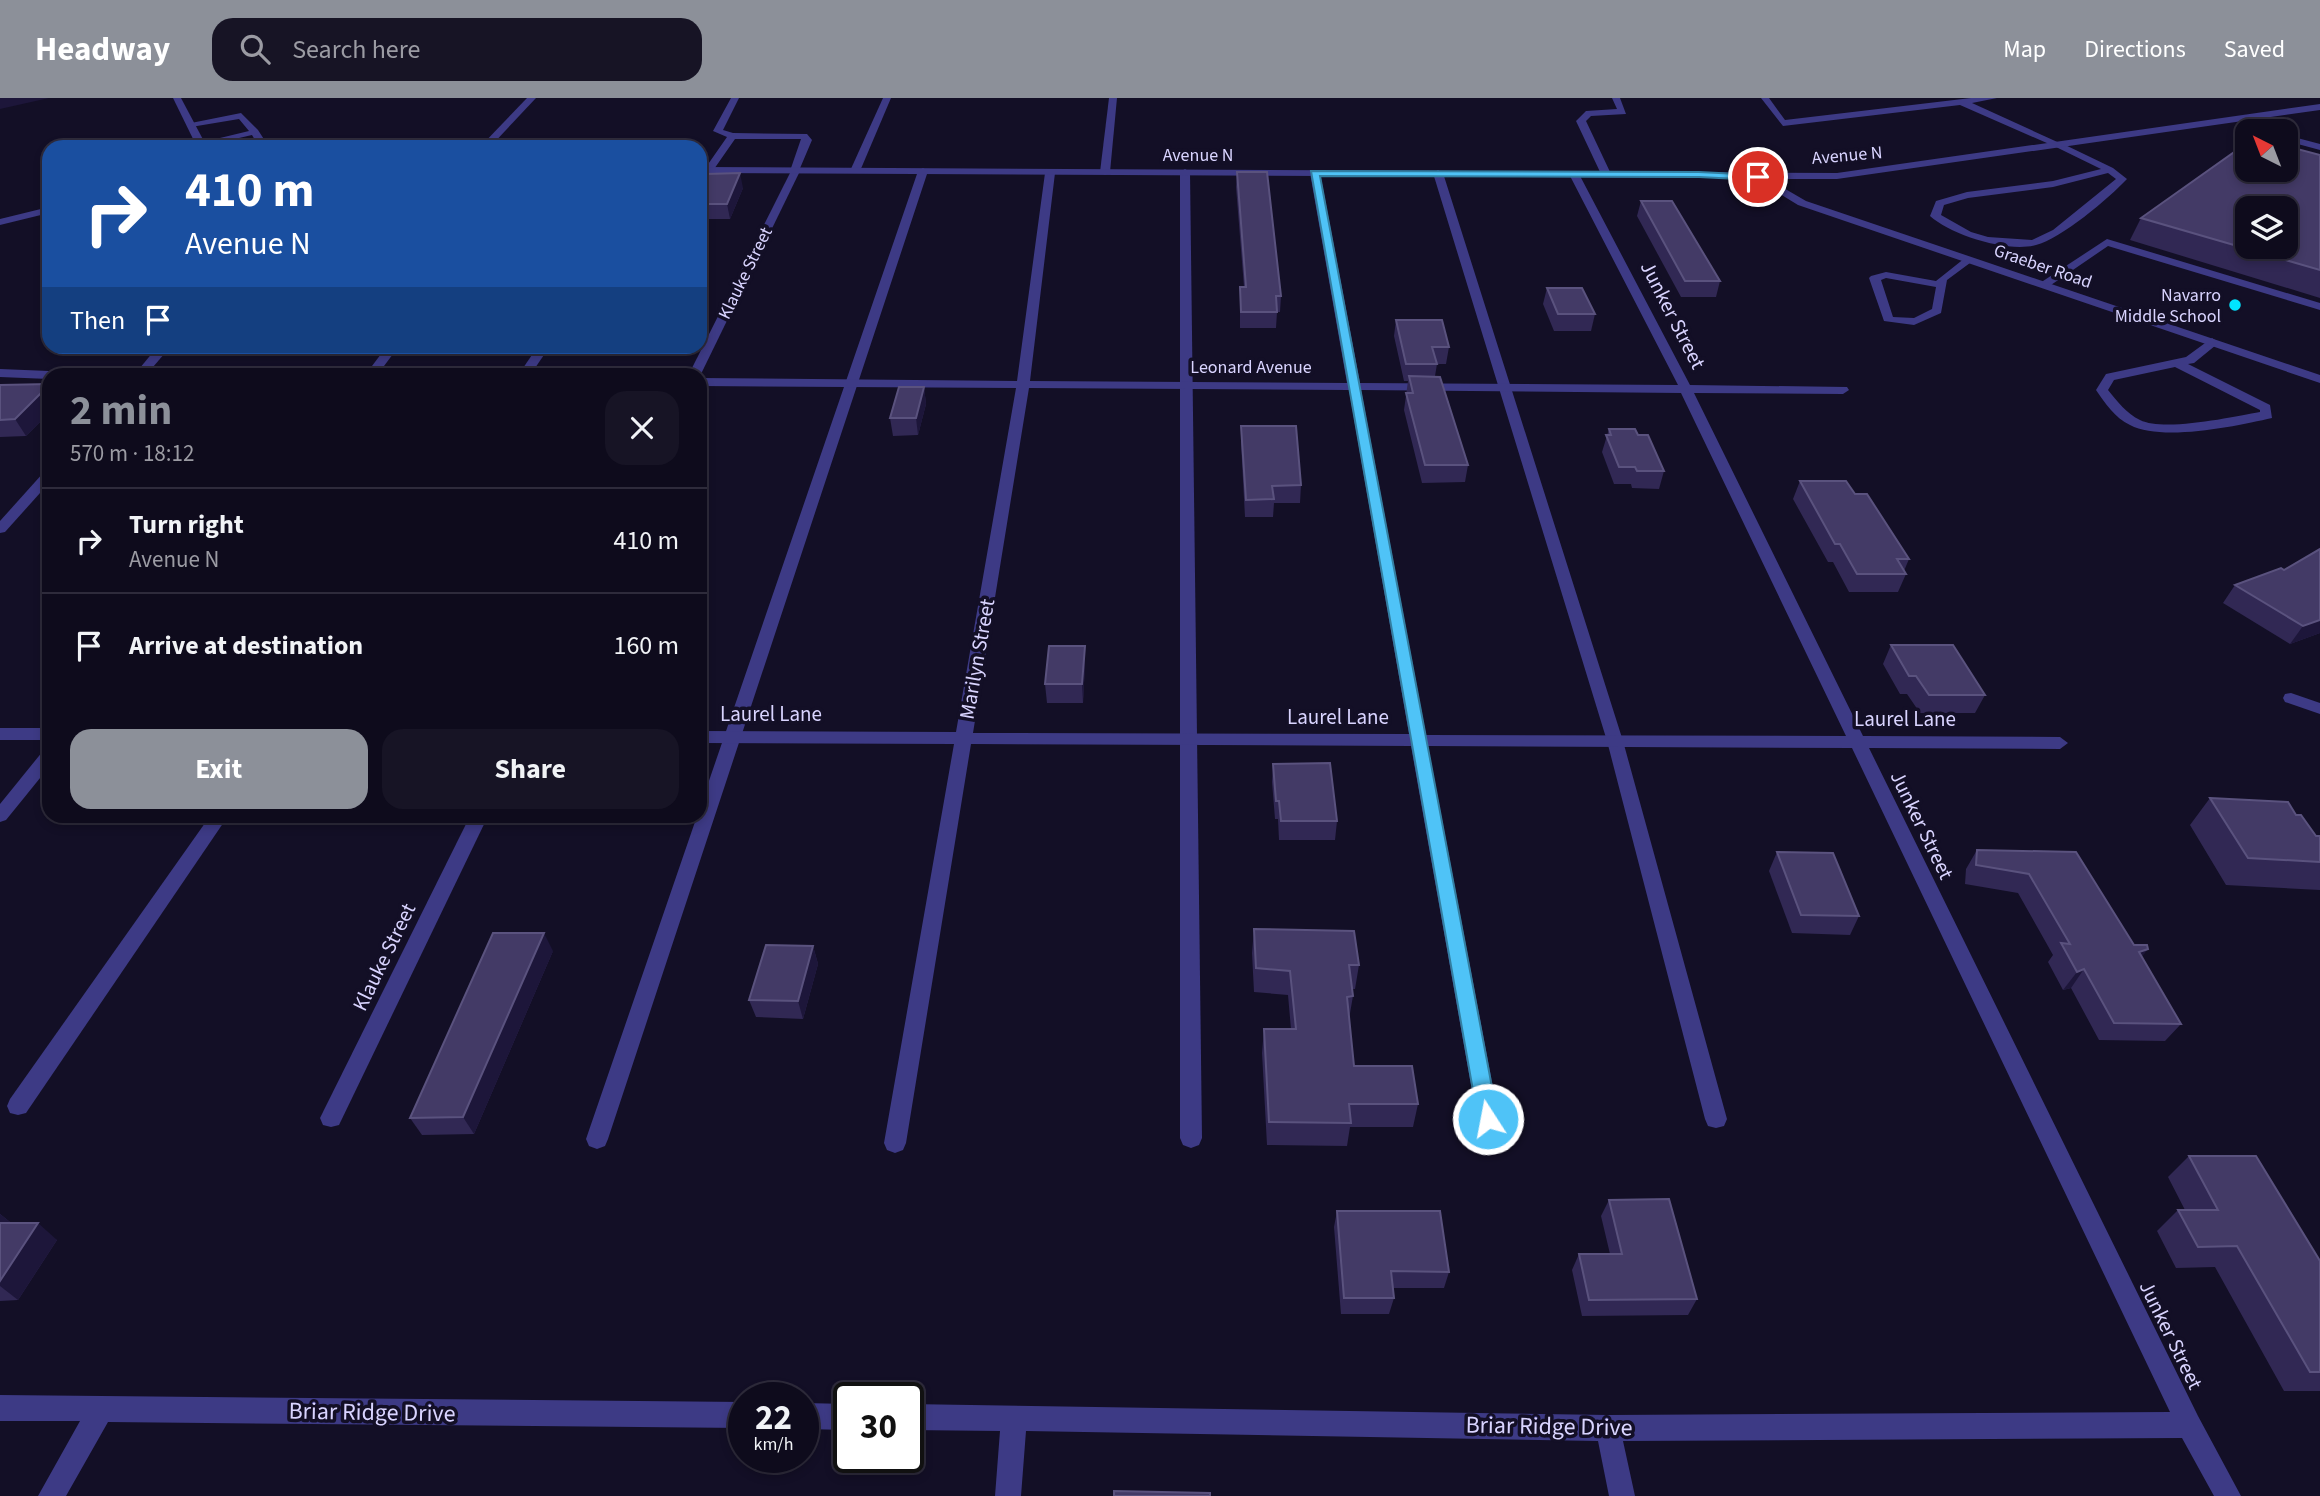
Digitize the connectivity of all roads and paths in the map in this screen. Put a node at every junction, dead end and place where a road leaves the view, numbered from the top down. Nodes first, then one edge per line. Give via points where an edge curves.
1 (177, 98) edge
2 (532, 98) edge
3 (735, 98) edge
4 (887, 98) edge
5 (1113, 98) edge
6 (1616, 98) edge
7 (1765, 98) edge
8 (1993, 98) edge
9 (1962, 102) junction
10 (2320, 107) edge
11 (2246, 117) junction
12 (2250, 119) edge
13 (191, 124) junction
14 (255, 132) junction
15 (732, 136) junction
16 (199, 140) edge
17 (222, 140) edge
18 (260, 140) edge
19 (492, 140) edge
20 (2298, 141) edge
21 (2059, 145) junction
22 (2320, 147) edge
23 (2298, 156) edge
24 (2320, 164) edge
25 (707, 167) edge
26 (707, 170) edge
27 (2110, 170) junction
28 (794, 171) junction
29 (855, 171) junction
30 (923, 171) junction
31 (1105, 172) junction
32 (1185, 172) junction
33 (1050, 173) junction
34 (1315, 173) junction
35 (1438, 173) junction
36 (1574, 174) junction
37 (1606, 174) junction
38 (1758, 177) junction
39 (42, 212) edge
40 (0, 222) edge
41 (1969, 260) junction
42 (1942, 285) junction
43 (2044, 285) junction
44 (2320, 307) edge
45 (2212, 342) junction
46 (707, 349) edge
47 (158, 354) edge
48 (2177, 363) junction
49 (146, 368) edge
50 (0, 373) edge
51 (42, 375) edge
52 (2320, 379) edge
53 (707, 382) edge
54 (851, 383) junction
55 (1023, 384) junction
56 (1186, 384) junction
57 (1354, 385) junction
58 (1505, 386) junction
59 (1685, 387) junction
60 (1843, 390) dead end
61 (42, 483) edge
62 (0, 529) edge
63 (2291, 698) dead end
64 (2320, 709) edge
65 (0, 734) edge
66 (42, 734) edge
67 (707, 737) edge
68 (732, 737) junction
69 (964, 738) junction
70 (1189, 739) junction
71 (1419, 740) junction
72 (1615, 741) junction
73 (1857, 742) junction
74 (2060, 743) dead end
75 (42, 764) edge
76 (707, 811) edge
77 (0, 816) edge
78 (214, 823) edge
79 (476, 823) edge
80 (703, 823) edge
81 (18, 1106) dead end
82 (331, 1118) dead end
83 (1488, 1119) dead end
84 (1716, 1119) dead end
85 (1191, 1138) dead end
86 (597, 1139) dead end
87 (895, 1143) dead end
88 (0, 1408) edge
89 (101, 1409) junction
90 (728, 1415) edge
91 (924, 1417) edge
92 (1014, 1418) junction
93 (2189, 1425) junction
94 (1608, 1427) junction
95 (51, 1496) edge
96 (1008, 1496) edge
97 (1622, 1496) edge
98 (2228, 1496) edge

1 - 13 street
2 - 19 street
3 - 15 street via 718,131
4 - 29 street
5 - 31 street
6 - 37 street via 1623,112 1589,113 1581,121
7 - 9 street via 1783,123
8 - 9 street
9 - 21 street
10 - 11 street, Avenue N
11 - 12 street
11 - 21 street, Avenue N
13 - 14 street via 241,116
13 - 16 street
14 - 17 street
14 - 18 street
15 - 25 street
15 - 28 street, Klauke Street via 807,138
20 - 22 street
21 - 27 street
21 - 38 street, Avenue N via 1836,176
23 - 24 street
26 - 28 street, Avenue N
27 - 27 street via 2053,184 1967,195 1940,203 1935,216 1987,240 2033,243 2057,232 2122,178
28 - 29 street, Avenue N
28 - 46 street, Klauke Street
29 - 30 street, Avenue N
30 - 33 street, Avenue N
30 - 54 street
31 - 32 street, Avenue N
31 - 33 street, Avenue N
32 - 34 street, Avenue N
32 - 56 street
33 - 55 street, Marilyn Street
34 - 35 street, Avenue N
34 - 57 street
35 - 36 street, Avenue N
35 - 58 street
36 - 37 street, Avenue N
36 - 59 street, Junker Street
37 - 38 street, Avenue N
38 - 41 street, Graeber Road via 1802,203
39 - 40 street
41 - 42 street via 1942,279
41 - 43 street, Graeber Road
42 - 42 street via 1937,311 1921,321 1903,324 1888,319 1875,278 1886,275
43 - 44 street via 2107,242
43 - 45 street, Graeber Road
45 - 48 street via 2190,360
45 - 52 street, Graeber Road
47 - 49 street
48 - 48 street via 2110,377 2102,390 2121,414 2139,426 2166,428 2267,415 2266,408
50 - 51 street
53 - 54 street, Leonard Avenue
54 - 55 street, Leonard Avenue
54 - 68 street
55 - 56 street, Leonard Avenue
55 - 69 street, Marilyn Street
56 - 57 street, Leonard Avenue
56 - 70 street
57 - 58 street, Leonard Avenue
57 - 71 street
58 - 59 street, Leonard Avenue
58 - 72 street
59 - 60 street, Leonard Avenue
59 - 73 street, Junker Street
61 - 62 street
63 - 64 street
65 - 66 street
67 - 68 street, Laurel Lane
68 - 69 street, Laurel Lane
68 - 76 street
69 - 70 street, Laurel Lane
69 - 87 street, Marilyn Street
70 - 71 street, Laurel Lane
70 - 85 street
71 - 72 street, Laurel Lane
71 - 83 street
72 - 73 street, Laurel Lane
72 - 84 street
73 - 74 street, Laurel Lane
73 - 93 street, Junker Street
75 - 77 street
78 - 81 street
79 - 82 street, Klauke Street
80 - 86 street
88 - 89 street, Briar Ridge Drive
89 - 90 street, Briar Ridge Drive
89 - 95 street
91 - 92 street, Briar Ridge Drive
92 - 94 street, Briar Ridge Drive
92 - 96 street
93 - 94 street, Briar Ridge Drive
93 - 98 street, Junker Street
94 - 97 street

